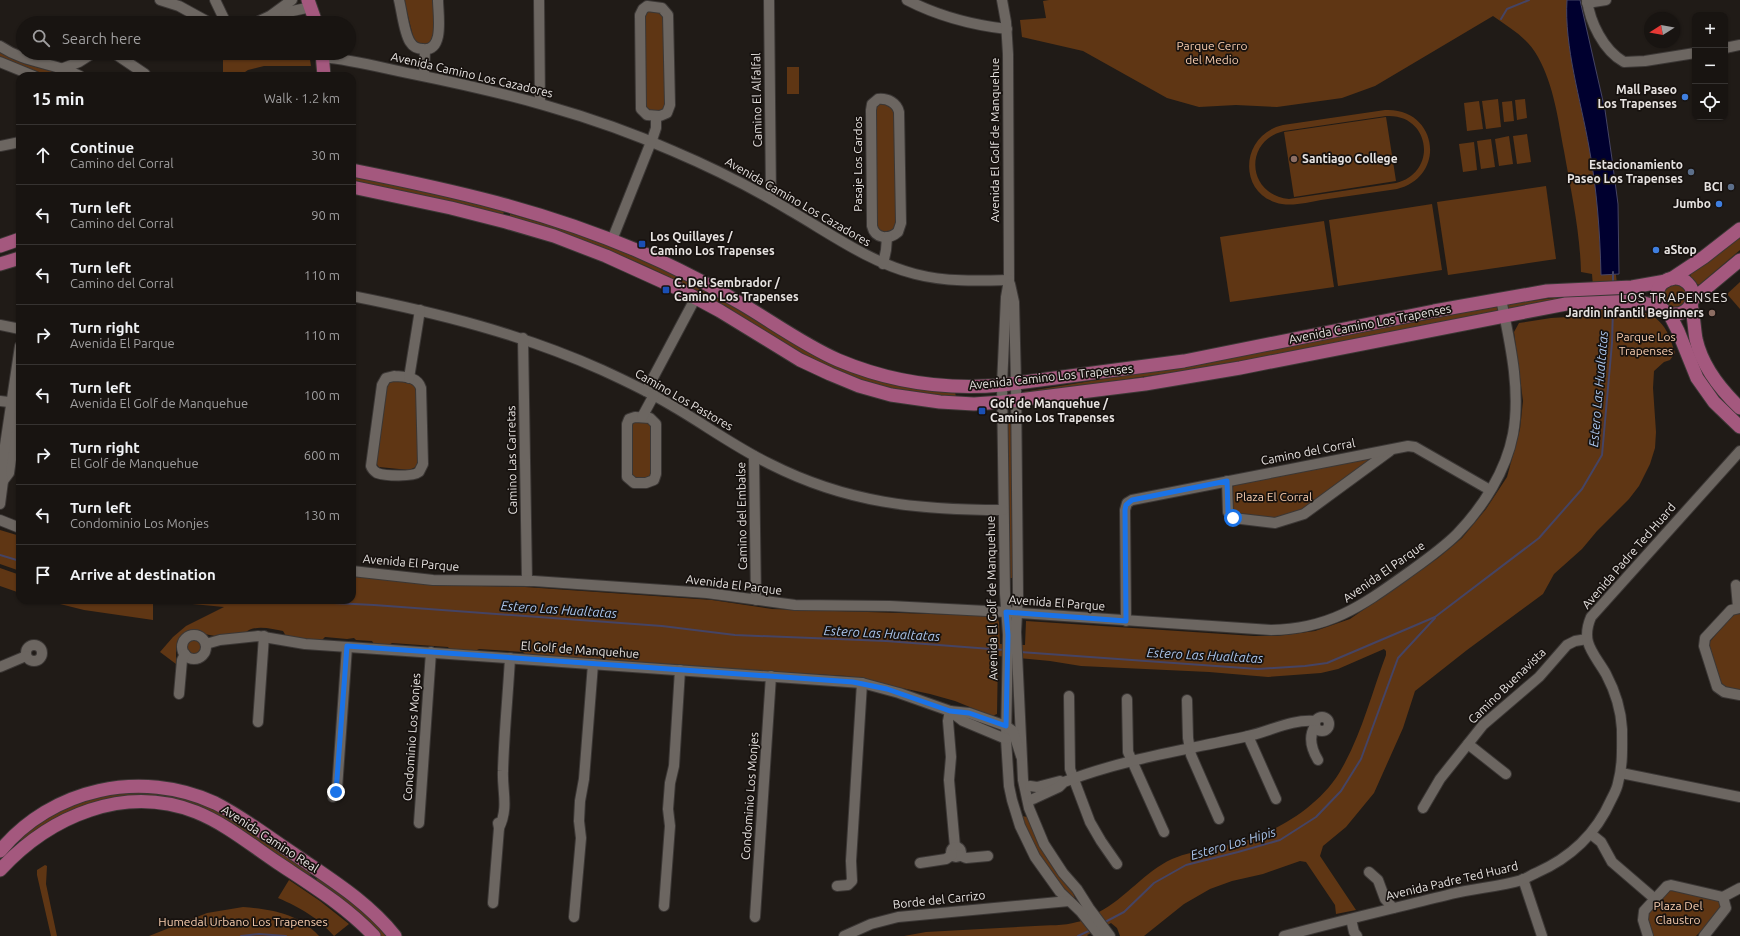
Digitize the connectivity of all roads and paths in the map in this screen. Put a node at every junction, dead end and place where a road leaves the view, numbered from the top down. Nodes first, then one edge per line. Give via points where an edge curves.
1 (164, 0) edge
2 (215, 0) edge
3 (292, 0) edge
4 (399, 0) edge
5 (438, 0) edge
6 (539, 0) edge
7 (769, 0) edge
8 (906, 0) edge
9 (1002, 0) edge
10 (1606, 0) edge
11 (1587, 2) edge
12 (309, 4) edge
13 (197, 16) edge
14 (223, 16) edge
15 (270, 16) joint
16 (313, 16) edge
17 (1007, 29) junction
18 (0, 46) edge
19 (1739, 46) edge
20 (1728, 48) edge
21 (425, 50) junction
22 (1692, 53) edge
23 (16, 54) edge
24 (28, 60) edge
25 (82, 60) edge
26 (124, 60) edge
27 (323, 60) edge
28 (347, 60) edge
29 (0, 62) edge
30 (79, 62) junction
31 (61, 68) junction
32 (23, 72) edge
33 (70, 72) edge
34 (82, 72) edge
35 (142, 72) edge
36 (324, 72) edge
37 (424, 76) junction
38 (540, 103) junction
39 (656, 116) junction
40 (651, 142) junction
41 (16, 143) edge
42 (0, 146) edge
43 (356, 171) edge
44 (356, 188) edge
45 (771, 199) junction
46 (516, 207) junction
47 (506, 222) junction
48 (1740, 229) edge
49 (887, 237) junction
50 (16, 240) edge
51 (612, 240) junction
52 (0, 246) edge
53 (16, 259) edge
54 (1740, 260) edge
55 (0, 264) edge
56 (883, 264) junction
57 (1009, 280) junction
58 (1668, 280) junction
59 (1586, 296) junction
60 (356, 297) edge
61 (696, 297) junction
62 (1501, 299) junction
63 (1692, 302) junction
64 (420, 310) junction
65 (1665, 310) junction
66 (1505, 316) junction
67 (0, 326) edge
68 (16, 328) edge
69 (523, 338) junction
70 (409, 378) junction
71 (1016, 383) junction
72 (1002, 385) junction
73 (957, 387) junction
74 (650, 393) junction
75 (1016, 400) junction
76 (0, 401) edge
77 (16, 402) edge
78 (1002, 402) junction
79 (956, 404) junction
80 (1740, 407) edge
81 (16, 411) edge
82 (642, 417) junction
83 (1740, 427) edge
84 (12, 448) edge
85 (1394, 448) junction
86 (1740, 451) edge
87 (754, 456) junction
88 (2, 477) edge
89 (1227, 481) junction
90 (1490, 490) junction
91 (0, 504) edge
92 (1003, 510) junction
93 (0, 520) edge
94 (16, 526) edge
95 (356, 571) edge
96 (527, 581) junction
97 (1736, 585) dead end
98 (756, 600) junction
99 (1739, 608) edge
100 (1006, 612) junction
101 (1017, 613) junction
102 (1126, 621) junction
103 (1012, 635) junction
104 (264, 636) junction
105 (1587, 639) junction
106 (206, 644) junction
107 (347, 646) junction
108 (431, 652) junction
109 (185, 654) junction
110 (26, 656) dead end
111 (510, 658) junction
112 (593, 664) junction
113 (0, 666) edge
114 (1012, 668) junction
115 (680, 670) junction
116 (772, 676) junction
117 (862, 683) junction
118 (179, 694) dead end
119 (1740, 695) edge
120 (1069, 696) dead end
121 (1126, 699) dead end
122 (1187, 700) dead end
123 (950, 711) junction
124 (258, 722) dead end
125 (1006, 726) junction
126 (1248, 736) junction
127 (1006, 739) junction
128 (1468, 744) junction
129 (1189, 747) junction
130 (1021, 756) junction
131 (1318, 760) dead end
132 (1132, 761) junction
133 (1621, 773) junction
134 (1506, 774) dead end
135 (1074, 778) junction
136 (1064, 782) junction
137 (1026, 783) junction
138 (333, 797) dead end
139 (1740, 797) edge
140 (1276, 799) dead end
141 (1012, 800) junction
142 (1031, 803) junction
143 (1423, 808) dead end
144 (1219, 819) dead end
145 (418, 823) dead end
146 (1164, 832) dead end
147 (1591, 834) junction
148 (16, 835) junction
149 (22, 848) junction
150 (0, 851) edge
151 (956, 852) junction
152 (988, 856) dead end
153 (920, 863) dead end
154 (1117, 864) dead end
155 (315, 869) junction
156 (0, 870) edge
157 (1369, 872) dead end
158 (1523, 879) junction
159 (306, 882) junction
160 (1054, 884) junction
161 (837, 886) dead end
162 (1740, 888) edge
163 (1724, 897) junction
164 (1655, 899) junction
165 (1069, 901) junction
166 (493, 903) dead end
167 (1040, 903) junction
168 (664, 906) dead end
169 (1085, 910) junction
170 (1388, 910) junction
171 (574, 917) dead end
172 (755, 917) dead end
173 (1351, 919) junction
174 (374, 936) edge
175 (395, 936) edge
176 (844, 936) edge
177 (1100, 936) edge
178 (1110, 936) edge
179 (1284, 936) edge
180 (1357, 936) edge
181 (1542, 936) edge
182 (1648, 936) edge
183 (1704, 936) edge

1 - 13 street
2 - 14 street
3 - 15 street
4 - 21 street via 409,41 416,48
5 - 21 street via 438,42
6 - 38 street
7 - 45 street, Camino El Alfalfal
8 - 17 street via 962,21
9 - 17 street, Avenida El Golf de Manquehue
10 - 11 street
11 - 22 street via 1600,36 1624,62
12 - 15 street
12 - 16 main road
17 - 57 street, Avenida El Golf de Manquehue
18 - 23 street
19 - 20 street
21 - 37 street
24 - 31 street
25 - 30 street
26 - 35 street
27 - 36 main road
28 - 37 street, Avenida Camino Los Cazadores
29 - 32 street
30 - 31 street
30 - 34 street
31 - 33 street
37 - 38 street, Avenida Camino Los Cazadores
38 - 40 street, Avenida Camino Los Cazadores
39 - 39 street via 665,114 669,108 668,17 662,8 647,6 641,10 640,15 641,107 645,114
39 - 40 street via 656,128
40 - 45 street, Avenida Camino Los Cazadores via 711,168
40 - 51 street
41 - 42 street
43 - 46 main road, Avenida Camino Los Trapenses via 453,190
44 - 47 main road, Avenida Camino Los Trapenses
45 - 56 street, Avenida Camino Los Cazadores
46 - 47 main road via 507,213
46 - 51 main road, Avenida Camino Los Trapenses
47 - 61 main road, Avenida Camino Los Trapenses via 554,236 606,256
48 - 58 main road, Avenida Camino Los Trapenses via 1704,257
49 - 49 street, Pasaje Los Cardos via 898,232 901,223 899,112 898,107 892,102 881,99 874,102 871,110 872,226 878,236
49 - 56 street
50 - 52 main road
51 - 73 main road, Avenida Camino Los Trapenses via 706,284 838,360 894,378
53 - 55 main road
54 - 63 main road
56 - 57 street, Avenida Camino Los Cazadores via 916,275 947,280
57 - 71 street, Avenida El Golf de Manquehue via 1014,302
57 - 72 street, Avenida El Golf de Manquehue
58 - 59 main road, Avenida Camino Los Trapenses
58 - 63 main road via 1678,279 1689,285
58 - 65 main road via 1660,286 1657,293 1658,301
59 - 62 main road, Avenida Camino Los Trapenses via 1547,291
59 - 65 main road, Avenida Camino Los Trapenses via 1643,301
59 - 66 main road, Avenida Camino Los Trapenses
60 - 64 street, Camino Los Pastores
61 - 74 street
61 - 79 main road, Avenida Camino Los Trapenses via 800,360 844,380 891,395
62 - 66 street, Avenida El Parque
62 - 71 main road, Avenida Camino Los Trapenses via 1184,361
63 - 65 main road via 1683,312 1676,314
63 - 80 main road via 1696,340 1703,359 1715,381
64 - 69 street, Camino Los Pastores
64 - 70 street
65 - 83 main road via 1678,331 1697,378 1714,402
66 - 75 main road, Avenida Camino Los Trapenses via 1240,368 1145,384
66 - 90 street, Avenida El Parque via 1515,381 1513,434 1507,456
67 - 68 street
69 - 74 street, Camino Los Pastores
69 - 96 street, Camino Las Carretas
70 - 70 street via 391,376 383,382 370,463 377,473 413,475 422,467 421,388 417,381
71 - 72 main road, Avenida Camino Los Trapenses
71 - 75 street, Avenida El Golf de Manquehue
72 - 73 main road, Avenida Camino Los Trapenses
72 - 78 street, Avenida El Golf de Manquehue
73 - 79 main road via 960,395
74 - 82 street
74 - 87 street, Camino Los Pastores
75 - 78 main road, Avenida Camino Los Trapenses
75 - 101 street, Avenida El Golf de Manquehue
76 - 77 street
78 - 79 main road, Avenida Camino Los Trapenses
78 - 92 street, Avenida El Golf de Manquehue
81 - 84 street
82 - 82 street via 631,418 627,424 628,477 636,484 652,482 656,474 656,424 652,419
84 - 88 street
85 - 89 street, Camino del Corral
85 - 89 street via 1307,512 1278,522 1233,518 1228,512
85 - 90 street, Camino del Corral via 1413,446
86 - 105 street, Avenida Padre Ted Huard via 1591,617 1587,626
87 - 92 street, Camino Los Pastores via 816,484 870,499 929,508
87 - 98 street, Camino del Embalse
88 - 91 street
89 - 102 street, Camino del Corral via 1134,500 1126,505
90 - 102 street, Avenida El Parque via 1471,518 1444,546 1367,602 1333,620 1301,628 1271,630
92 - 100 street, Avenida El Golf de Manquehue
93 - 94 street
95 - 96 street, Avenida El Parque via 433,580
96 - 98 street, Avenida El Parque via 707,593
97 - 99 street
98 - 100 street, Avenida El Parque via 809,606 890,606
99 - 119 street via 1731,610 1705,638 1704,646 1717,686 1724,692
100 - 101 street, Avenida El Parque
100 - 103 street, Avenida El Golf de Manquehue
101 - 102 street, Avenida El Parque
101 - 103 street, Avenida El Golf de Manquehue
103 - 114 street, Avenida El Golf de Manquehue
104 - 106 street, El Golf de Manquehue via 225,639
104 - 107 street, El Golf de Manquehue via 295,642
104 - 124 street
105 - 128 street, Camino Buenavista via 1567,644 1526,689 1483,725
105 - 133 street, Avenida Padre Ted Huard via 1593,656 1606,674 1621,716
106 - 109 street via 205,651 200,657 191,658
106 - 109 street via 200,637 191,636 184,642
107 - 108 street, El Golf de Manquehue
107 - 138 street via 337,789
108 - 111 street, El Golf de Manquehue
108 - 145 street, Condominio Los Monjes
109 - 118 street via 182,660
110 - 113 street
111 - 112 street, El Golf de Manquehue
111 - 166 street via 503,781 504,816 500,828
112 - 115 street, El Golf de Manquehue
112 - 171 street via 580,801
114 - 125 street, Avenida El Golf de Manquehue via 1006,695
114 - 130 street, Avenida El Golf de Manquehue via 1019,690
115 - 116 street, El Golf de Manquehue
115 - 168 street via 674,766 676,786
116 - 117 street, El Golf de Manquehue
116 - 172 street, Condominio Los Monjes
117 - 123 street, El Golf de Manquehue
117 - 161 street via 850,861 852,882
120 - 135 street via 1069,762
121 - 132 street via 1128,749
122 - 129 street
123 - 125 street, El Golf de Manquehue via 969,713
123 - 127 street, El Golf de Manquehue via 963,721
123 - 151 street via 949,786
125 - 127 street, Avenida El Golf de Manquehue
125 - 130 street via 1013,731
126 - 129 street
126 - 131 street via 1294,722 1315,723 1311,742
126 - 140 street
127 - 141 street, Avenida El Golf de Manquehue via 1007,772
128 - 134 street
128 - 143 street, Camino Buenavista via 1440,779
129 - 132 street
129 - 144 street
130 - 137 street, Avenida El Golf de Manquehue
132 - 135 street
132 - 146 street
133 - 139 street
133 - 147 street, Avenida Padre Ted Huard via 1604,816
135 - 136 street
135 - 154 street via 1090,822
136 - 137 street via 1056,781 1037,787
136 - 142 street
137 - 142 street, Avenida El Golf de Manquehue
141 - 142 street via 1026,809
141 - 160 street, Avenida El Golf de Manquehue via 1030,848
142 - 169 street, Avenida El Golf de Manquehue via 1044,844 1077,889
147 - 158 street, Avenida Padre Ted Huard via 1552,866
147 - 164 street via 1601,842 1612,862
148 - 149 main road via 16,842
148 - 150 main road, Avenida Camino Real
148 - 155 main road, Avenida Camino Real via 50,810 87,793 131,786 157,787 187,792 216,804
149 - 156 main road, Avenida Camino Real
149 - 159 main road, Avenida Camino Real via 55,825 94,808 125,802 159,803 187,809 214,821
151 - 152 street via 966,858
151 - 153 street via 946,859
155 - 159 main road via 313,878
155 - 175 main road, Avenida Camino Real via 358,899
157 - 170 street via 1378,880
158 - 170 street, Avenida Padre Ted Huard via 1499,886 1468,889
158 - 181 street
159 - 174 main road, Avenida Camino Real via 346,910
160 - 165 street, Avenida El Golf de Manquehue
160 - 167 street via 1049,896
162 - 163 street
163 - 164 street via 1671,885
163 - 183 street via 1726,908
164 - 182 street via 1642,917
165 - 167 street, Borde del Carrizo
165 - 169 street, Avenida El Golf de Manquehue
167 - 176 street, Borde del Carrizo via 898,917 871,924
169 - 177 street, Avenida El Golf de Manquehue
169 - 178 street, Avenida El Golf de Manquehue
170 - 173 street, Avenida Padre Ted Huard
173 - 179 street, Avenida Padre Ted Huard
173 - 180 street

